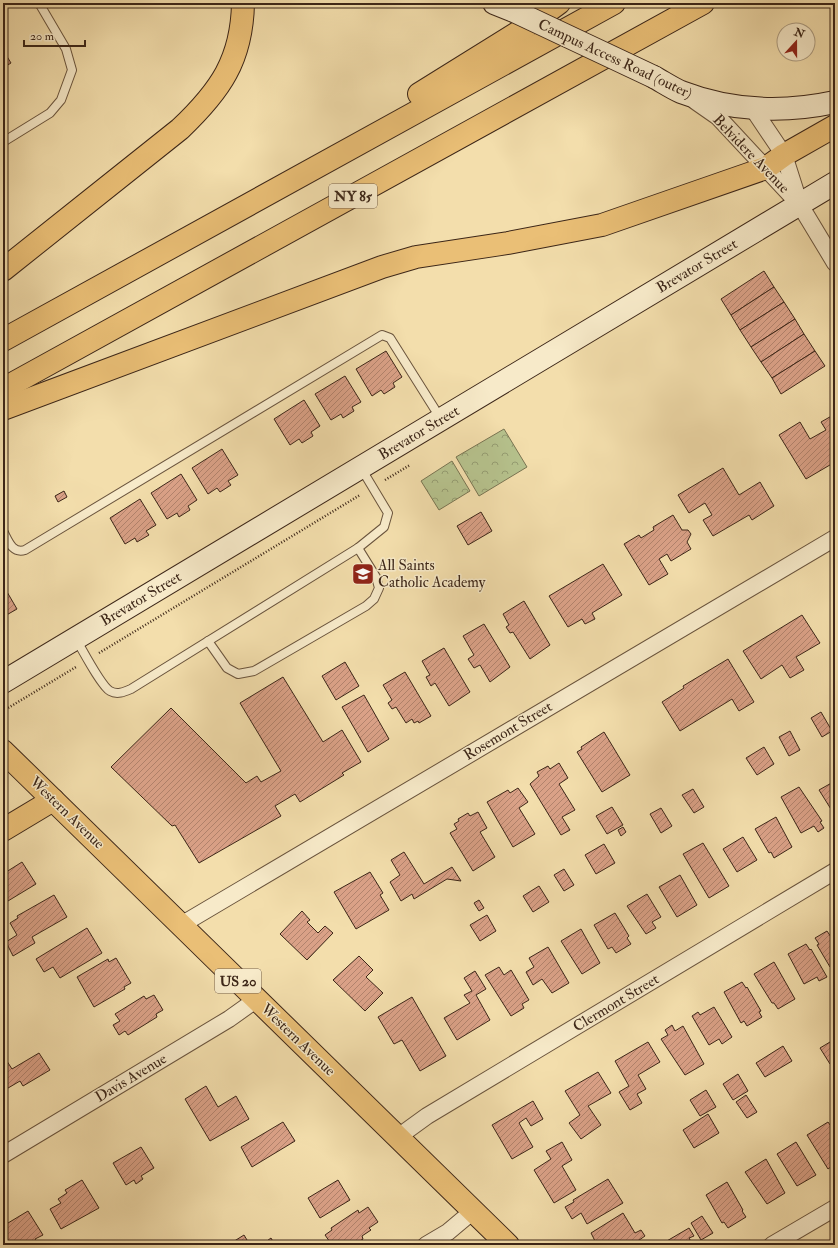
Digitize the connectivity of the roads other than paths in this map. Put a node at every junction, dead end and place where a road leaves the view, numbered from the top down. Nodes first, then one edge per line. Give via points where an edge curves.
1 (39, 3) edge
2 (243, 3) edge
3 (494, 3) edge
4 (559, 3) edge
5 (614, 3) edge
6 (703, 3) edge
7 (680, 91) junction
8 (835, 102) edge
9 (753, 109) junction
10 (835, 126) edge
11 (3, 142) edge
12 (784, 155) junction
13 (766, 168) junction
14 (835, 183) edge
15 (800, 205) junction
16 (205, 228) junction
17 (835, 263) edge
18 (3, 270) edge
19 (3, 340) edge
20 (3, 389) edge
21 (3, 409) edge
22 (441, 419) junction
23 (361, 468) junction
24 (3, 531) edge
25 (835, 538) edge
26 (358, 548) junction
27 (76, 638) junction
28 (208, 641) junction
29 (3, 682) edge
30 (3, 751) edge
31 (53, 800) junction
32 (3, 830) edge
33 (835, 871) edge
34 (181, 925) junction
35 (257, 999) junction
36 (398, 1137) junction
37 (3, 1155) edge
38 (835, 1208) edge
39 (473, 1211) junction
40 (426, 1245) edge
41 (508, 1245) edge
42 (772, 1245) edge

1 - 11 lane via 66,49 72,70 61,100 50,113
2 - 18 main road via 243,21 238,46 216,91 199,111 180,129
3 - 7 street, Campus Access Road (outer), bridge
4 - 16 main road via 491,50
5 - 16 main road, NY 85
6 - 20 main road, NY 85
7 - 9 street, Campus Access Road (outer) via 719,104
7 - 13 street, Belvidere Avenue via 718,117
8 - 9 street, Campus Access Road (outer) via 814,106
9 - 12 street, Belvidere Avenue
10 - 12 main road
12 - 13 main road
12 - 15 street, Belvidere Avenue
13 - 15 street, Belvidere Avenue
13 - 21 main road via 602,225 416,257 382,267
14 - 15 street, Brevator Street
15 - 17 street, Belvidere Avenue
15 - 22 street, Brevator Street
16 - 19 main road, NY 85
22 - 23 street, Brevator Street
22 - 24 lane via 390,338 382,335 25,550 15,550
23 - 26 lane via 388,512 384,527
23 - 27 street, Brevator Street
25 - 34 street, Rosemont Street
26 - 28 lane
26 - 28 lane via 376,577 379,588 374,599 366,606 254,671 238,674 227,668
27 - 28 lane via 106,688 123,693
27 - 29 street, Brevator Street
30 - 31 main road, Western Avenue / US 20
31 - 32 main road
31 - 34 main road, Western Avenue / US 20
33 - 36 street, Clermont Street via 427,1116
34 - 35 main road, Western Avenue / US 20
35 - 36 main road, Western Avenue / US 20
35 - 37 street, Davis Avenue via 229,1020
36 - 39 main road, Western Avenue / US 20
38 - 42 street
39 - 40 street via 448,1232
39 - 41 main road, Western Avenue / US 20

